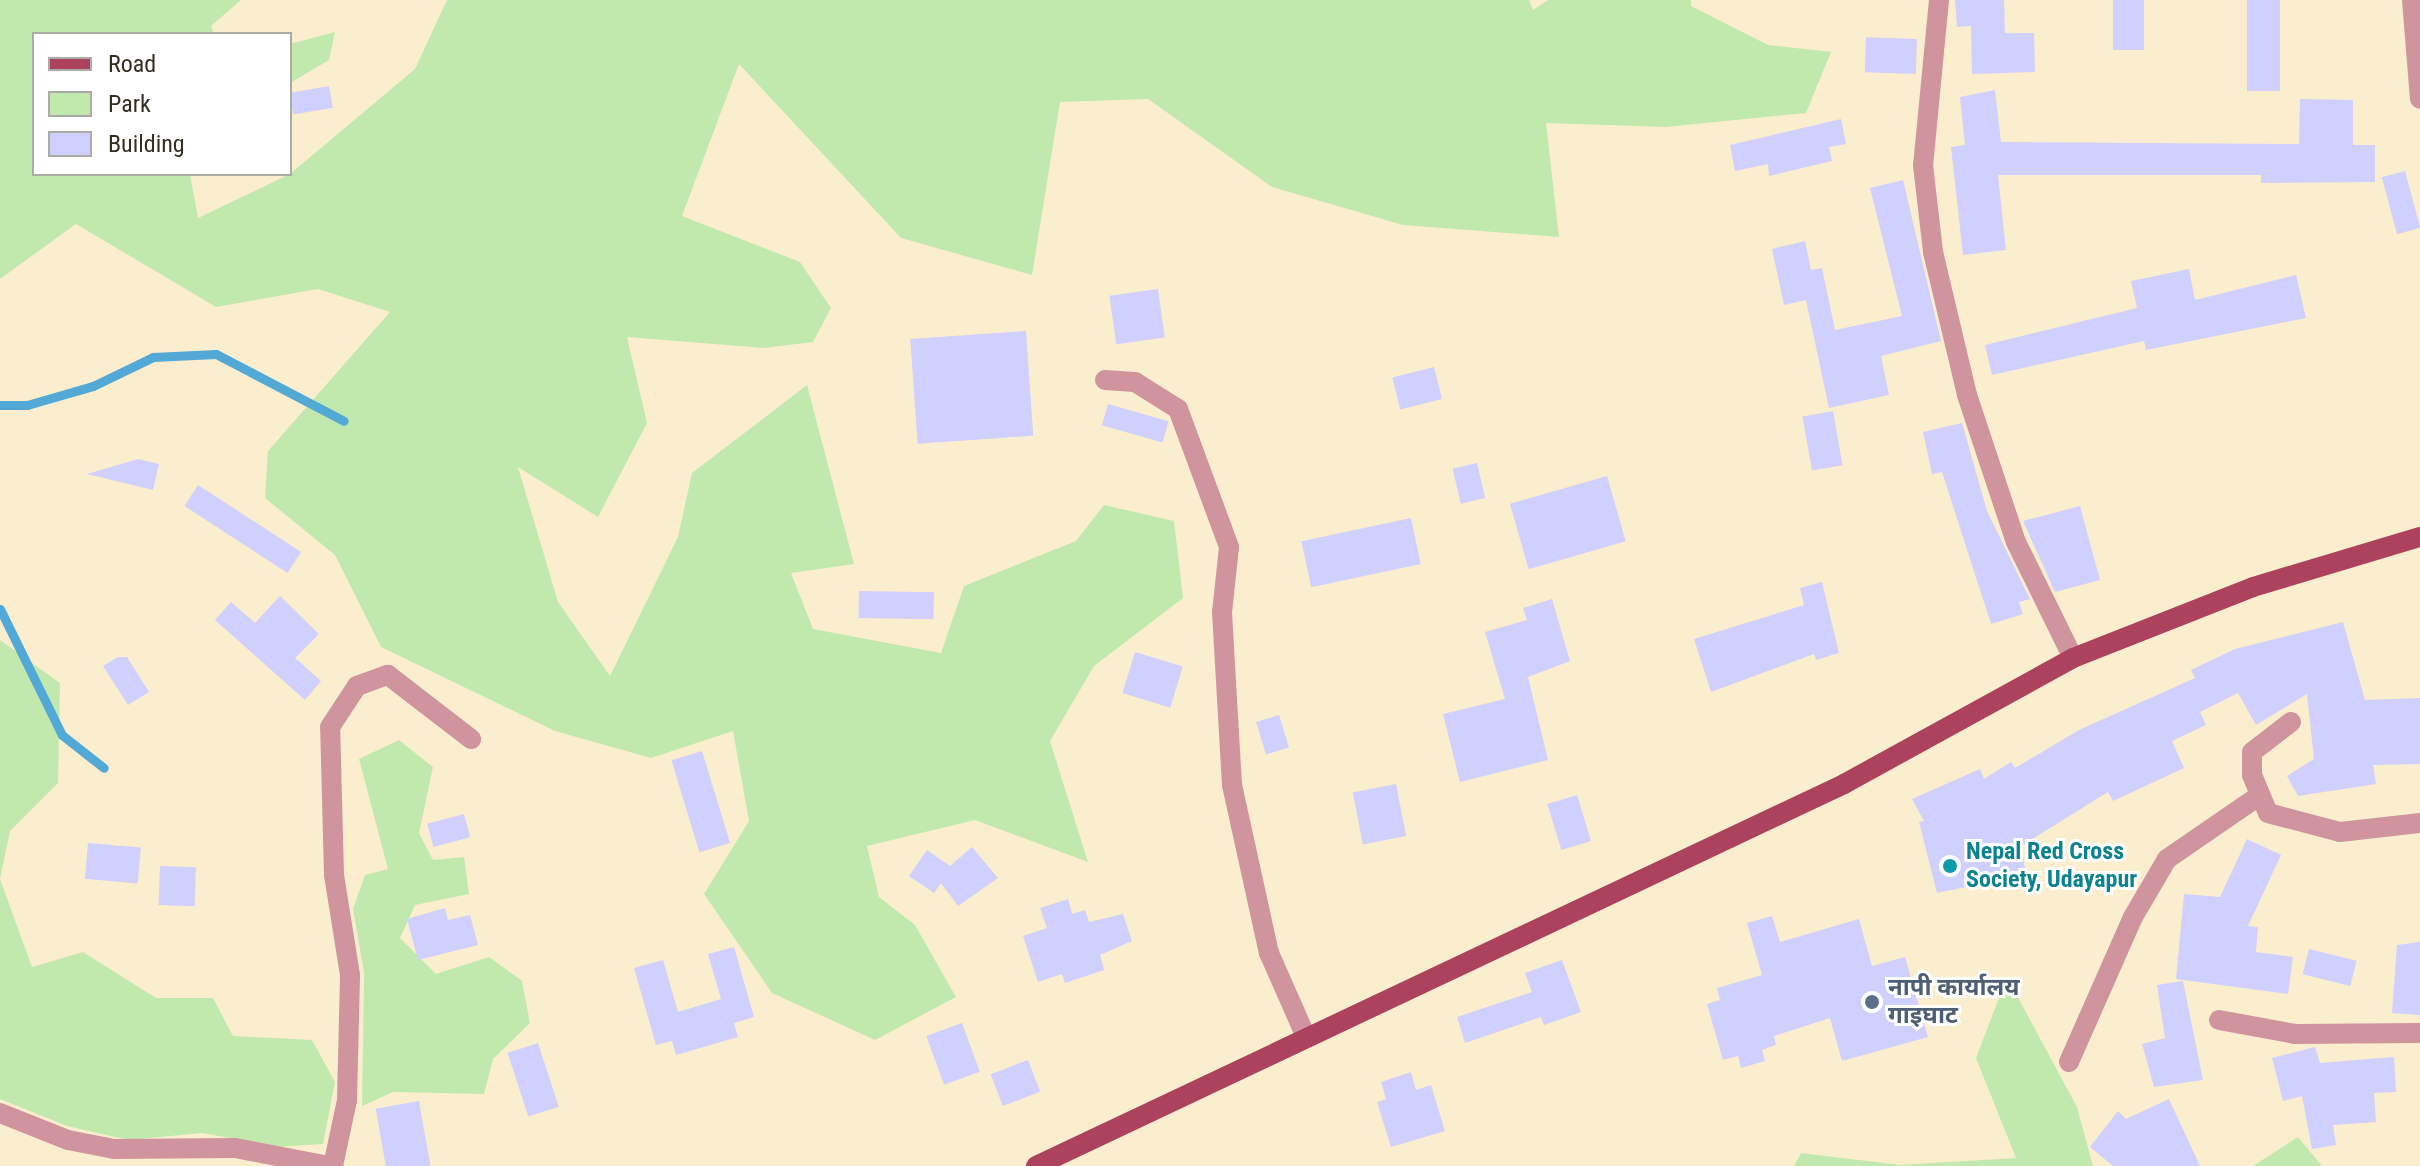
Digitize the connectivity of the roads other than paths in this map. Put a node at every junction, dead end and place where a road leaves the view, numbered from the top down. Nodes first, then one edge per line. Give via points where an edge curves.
1 (1939, 0) edge
2 (2412, 0) edge
3 (2420, 99) edge
4 (1105, 380) dead end
5 (2420, 537) edge
6 (2073, 658) junction
7 (2291, 722) dead end
8 (471, 739) dead end
9 (2260, 795) junction
10 (2420, 823) edge
11 (2219, 1020) dead end
12 (2420, 1033) edge
13 (1306, 1037) junction
14 (2069, 1062) dead end
15 (0, 1113) edge
16 (331, 1166) edge
17 (1036, 1166) edge

1 - 6 street via 1923,165 1933,252 1950,305 1967,395 2016,542
2 - 3 street
4 - 13 street via 1135,382 1178,409 1229,547 1222,612 1232,785 1269,953
5 - 6 main road via 2253,587
6 - 13 main road via 1844,784
7 - 9 street via 2252,752 2252,775
8 - 16 street via 388,675 357,686 330,727 334,875 350,975 347,1100
9 - 10 street via 2268,813 2340,832
9 - 14 street via 2167,859 2133,917
11 - 12 street via 2295,1034
13 - 17 main road
15 - 16 street via 68,1140 114,1149 235,1148

